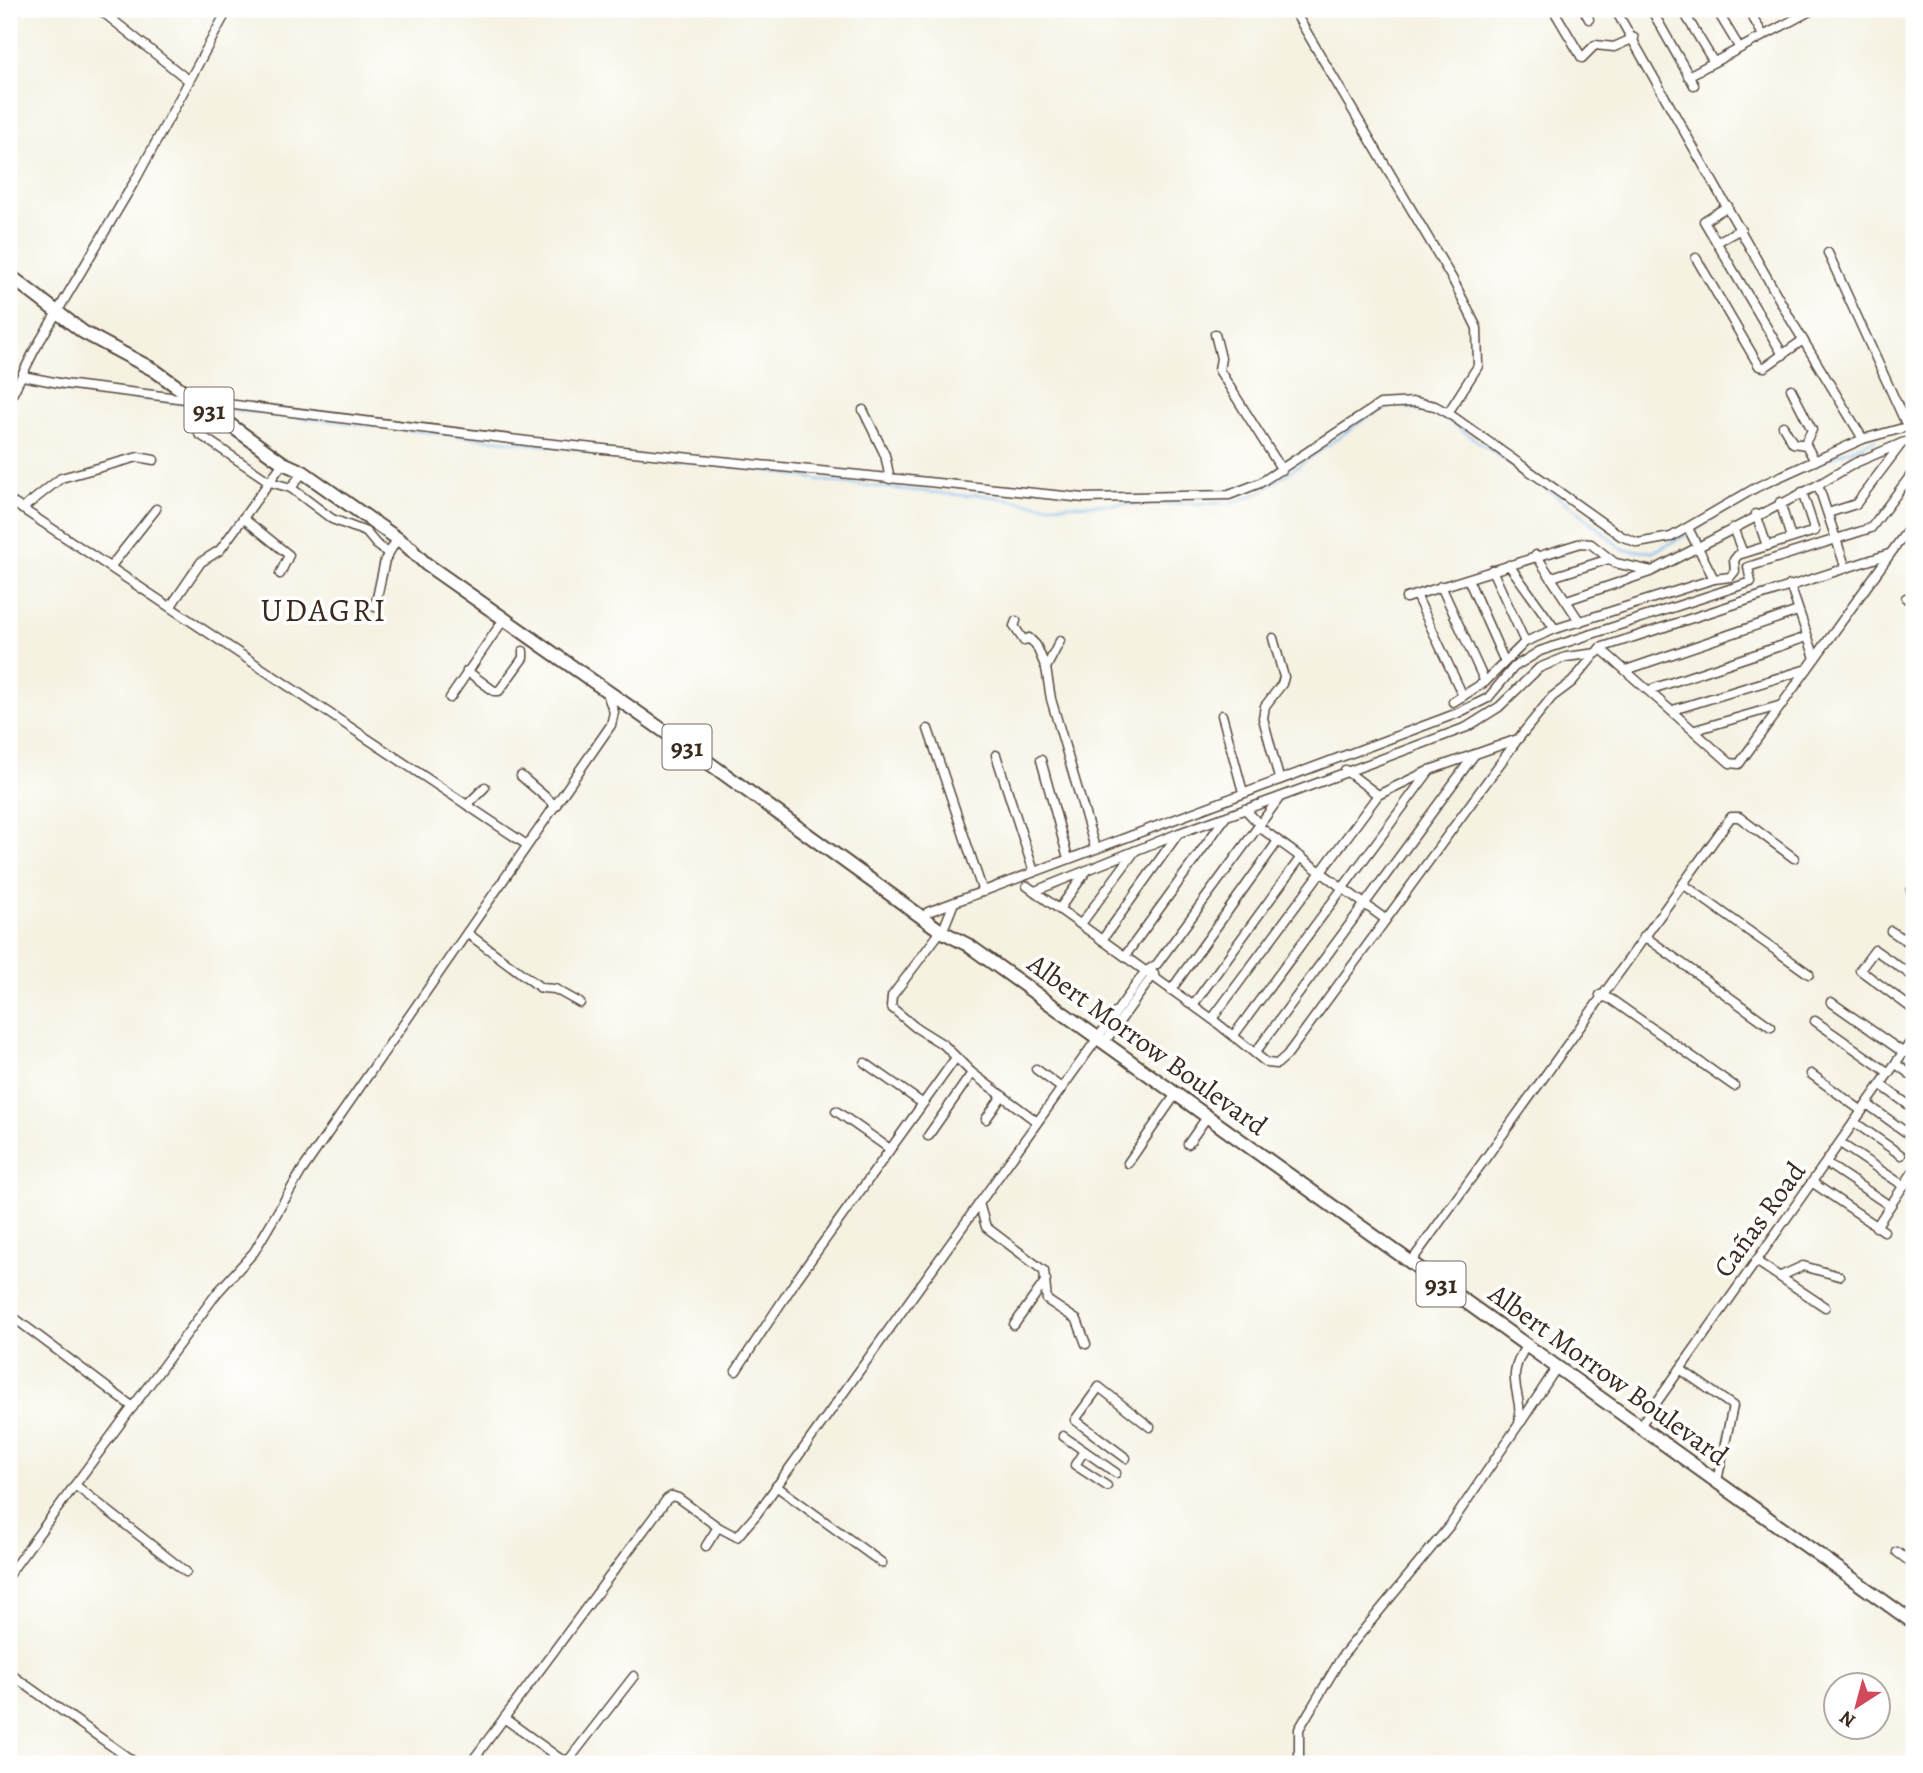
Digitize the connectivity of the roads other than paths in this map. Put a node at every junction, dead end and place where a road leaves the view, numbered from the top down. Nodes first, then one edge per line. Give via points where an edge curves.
1 (99, 9) edge
2 (228, 9) edge
3 (1293, 9) edge
4 (1553, 9) edge
5 (1594, 9) edge
6 (1615, 9) edge
7 (1651, 9) edge
8 (1682, 9) edge
9 (1716, 9) edge
10 (1750, 9) edge
11 (1814, 9) edge
12 (1589, 19) dead end
13 (1763, 35) junction
14 (1634, 38) junction
15 (1739, 47) junction
16 (1713, 61) junction
17 (1688, 76) junction
18 (188, 80) junction
19 (1694, 85) dead end
20 (1728, 205) junction
21 (1741, 229) junction
22 (1717, 242) junction
23 (1828, 253) dead end
24 (1696, 258) dead end
25 (11, 281) edge
26 (58, 313) junction
27 (1215, 334) dead end
28 (1803, 340) junction
29 (1783, 355) junction
30 (21, 381) junction
31 (1791, 390) dead end
32 (194, 398) junction
33 (9, 401) edge
34 (863, 410) dead end
35 (1448, 414) junction
36 (1911, 425) edge
37 (1783, 426) dead end
38 (200, 434) dead end
39 (1863, 439) junction
40 (1914, 440) edge
41 (1805, 443) junction
42 (1902, 443) junction
43 (154, 460) dead end
44 (1815, 461) junction
45 (283, 463) junction
46 (1282, 470) junction
47 (1914, 471) edge
48 (303, 472) junction
49 (890, 479) junction
50 (270, 482) junction
51 (1818, 485) junction
52 (291, 488) junction
53 (1802, 492) junction
54 (9, 500) edge
55 (1780, 502) junction
56 (22, 509) junction
57 (156, 509) dead end
58 (1828, 513) junction
59 (1756, 514) junction
60 (243, 518) junction
61 (1914, 521) edge
62 (1733, 528) junction
63 (1689, 532) junction
64 (1791, 538) junction
65 (1837, 538) junction
66 (402, 543) junction
67 (1767, 545) junction
68 (1699, 549) junction
69 (388, 553) junction
70 (1743, 553) junction
71 (1889, 554) junction
72 (1536, 555) junction
73 (1609, 559) junction
74 (1509, 565) junction
75 (111, 566) junction
76 (1628, 566) junction
77 (1846, 566) junction
78 (1492, 570) junction
79 (1652, 571) junction
80 (280, 574) dead end
81 (1552, 576) junction
82 (1468, 579) junction
83 (1630, 579) junction
84 (1714, 579) junction
85 (1790, 585) junction
86 (1441, 586) junction
87 (1416, 595) junction
88 (1406, 598) dead end
89 (1906, 598) dead end
90 (1567, 600) junction
91 (1914, 604) edge
92 (171, 606) junction
93 (375, 607) dead end
94 (1798, 611) junction
95 (504, 619) junction
96 (1016, 621) dead end
97 (1580, 622) junction
98 (1555, 629) junction
99 (1807, 637) junction
100 (1273, 638) dead end
101 (1060, 641) dead end
102 (1525, 642) junction
103 (523, 651) dead end
104 (1598, 651) junction
105 (1815, 658) junction
106 (1504, 660) junction
107 (1046, 668) junction
108 (1807, 669) junction
109 (1626, 670) junction
110 (467, 671) junction
111 (1485, 682) junction
112 (601, 687) junction
113 (1649, 690) junction
114 (1463, 696) junction
115 (450, 698) dead end
116 (1453, 702) dead end
117 (1782, 705) junction
118 (629, 707) junction
119 (1672, 710) junction
120 (614, 712) junction
121 (1222, 715) dead end
122 (928, 729) dead end
123 (1695, 730) junction
124 (1518, 739) junction
125 (1475, 753) junction
126 (996, 755) dead end
127 (1041, 761) dead end
128 (1345, 770) junction
129 (1430, 770) junction
130 (521, 776) dead end
131 (1279, 778) junction
132 (485, 787) dead end
133 (1243, 792) junction
134 (1378, 795) junction
135 (1280, 797) junction
136 (467, 805) junction
137 (556, 806) junction
138 (1245, 809) junction
139 (1225, 818) junction
140 (1258, 825) junction
141 (1199, 827) junction
142 (1179, 833) junction
143 (1210, 838) junction
144 (1278, 841) junction
145 (527, 845) junction
146 (1095, 848) junction
147 (1135, 851) junction
148 (1301, 857) junction
149 (1068, 858) junction
150 (1794, 858) dead end
151 (1108, 861) junction
152 (1088, 870) junction
153 (1034, 872) junction
154 (1322, 872) junction
155 (1119, 873) junction
156 (1683, 884) junction
157 (1027, 886) dead end
158 (1342, 887) junction
159 (1035, 891) junction
160 (983, 892) junction
161 (1364, 904) junction
162 (953, 905) junction
163 (1059, 909) junction
164 (928, 912) junction
165 (1385, 919) junction
166 (1081, 925) junction
167 (943, 928) junction
168 (1891, 930) dead end
169 (467, 933) junction
170 (1644, 936) junction
171 (1102, 940) junction
172 (1914, 946) edge
173 (1125, 957) junction
174 (1157, 964) junction
175 (1145, 972) junction
176 (1809, 974) dead end
177 (1914, 977) edge
178 (1153, 978) junction
179 (1171, 990) junction
180 (1600, 995) junction
181 (1831, 1002) dead end
182 (580, 1003) dead end
183 (1193, 1005) junction
184 (1914, 1010) edge
185 (1212, 1019) junction
186 (1815, 1021) dead end
187 (1771, 1027) dead end
188 (1234, 1035) junction
189 (1101, 1040) junction
190 (1913, 1043) edge
191 (1255, 1053) junction
192 (1904, 1053) junction
193 (955, 1059) junction
194 (865, 1063) dead end
195 (1896, 1064) junction
196 (1036, 1069) dead end
197 (972, 1073) junction
198 (1889, 1073) junction
199 (1811, 1074) dead end
200 (1914, 1077) edge
201 (1881, 1085) junction
202 (1734, 1086) dead end
203 (1060, 1087) junction
204 (1176, 1094) junction
205 (1002, 1096) junction
206 (922, 1103) junction
207 (1865, 1107) junction
208 (1914, 1109) edge
209 (836, 1111) dead end
210 (1207, 1116) junction
211 (986, 1119) dead end
212 (1036, 1121) junction
213 (1854, 1122) junction
214 (928, 1136) dead end
215 (1914, 1138) edge
216 (1840, 1143) junction
217 (1188, 1144) dead end
218 (890, 1149) junction
219 (1902, 1155) dead end
220 (1128, 1163) dead end
221 (1826, 1163) junction
222 (1914, 1170) edge
223 (1813, 1183) junction
224 (1904, 1186) junction
225 (979, 1203) junction
226 (1890, 1206) junction
227 (1756, 1261) junction
228 (1411, 1262) junction
229 (1781, 1276) junction
230 (1839, 1276) dead end
231 (1046, 1280) junction
232 (1825, 1307) dead end
233 (9, 1314) edge
234 (1014, 1325) dead end
235 (1086, 1344) dead end
236 (1527, 1345) junction
237 (1557, 1367) junction
238 (1680, 1369) junction
239 (736, 1371) dead end
240 (133, 1407) junction
241 (1519, 1424) junction
242 (1640, 1426) junction
243 (1150, 1427) dead end
244 (1063, 1436) dead end
245 (1084, 1451) junction
246 (1126, 1458) dead end
247 (1116, 1473) dead end
248 (1717, 1481) junction
249 (75, 1485) junction
250 (776, 1486) junction
251 (1107, 1486) dead end
252 (719, 1527) junction
253 (706, 1546) dead end
254 (1897, 1552) dead end
255 (1913, 1562) edge
256 (882, 1563) dead end
257 (186, 1572) dead end
258 (9, 1574) edge
259 (1914, 1623) edge
260 (9, 1673) edge
261 (634, 1676) dead end
262 (504, 1718) junction
263 (137, 1764) edge
264 (470, 1764) edge
265 (1299, 1764) edge

1 - 18 street
2 - 18 street
3 - 35 street via 1477,328 1478,366
4 - 14 street via 1582,58 1595,45 1614,47
5 - 12 street via 1586,12
6 - 14 street
7 - 17 street
8 - 16 street
9 - 15 street
10 - 13 street
11 - 13 street
13 - 15 street
14 - 20 street
15 - 16 street
16 - 17 street
17 - 19 street
18 - 26 street
20 - 21 street
20 - 22 street via 1704,221
21 - 22 street
21 - 28 street
22 - 29 street
23 - 36 street
24 - 29 street via 1759,366 1765,368
25 - 26 highway, Albert Morrow Boulevard / 931
26 - 30 street
26 - 32 highway, Albert Morrow Boulevard / 931
27 - 46 street via 1219,370
28 - 29 street
28 - 39 street
30 - 32 street
30 - 33 street
31 - 41 street via 1812,430
32 - 45 highway, Albert Morrow Boulevard / 931
32 - 49 street via 535,442
34 - 49 street via 885,455
35 - 46 street via 1415,402 1380,404
35 - 63 street via 1630,542 1656,542
36 - 39 street
37 - 41 street via 1793,443
38 - 50 street
39 - 44 street
40 - 42 street
41 - 44 street
42 - 51 street
42 - 58 street via 1856,504
43 - 56 street via 138,457 61,478
44 - 63 street via 1757,487
45 - 48 highway, Albert Morrow Boulevard / 931
45 - 50 street
46 - 49 street via 1229,495 1185,497 1084,498
47 - 65 street via 1874,526
48 - 52 street
48 - 66 highway, Albert Morrow Boulevard / 931
50 - 52 street
50 - 60 street
51 - 53 street
51 - 58 street
52 - 69 street via 332,519 366,531
53 - 55 street
53 - 64 street via 1819,529
54 - 56 street
55 - 59 street
55 - 64 street
56 - 75 street
57 - 75 street
58 - 65 street
59 - 62 street
59 - 67 street
60 - 80 street via 289,555
60 - 92 street via 220,550 201,562
61 - 71 street
62 - 68 street
62 - 70 street
63 - 68 street
64 - 67 street
65 - 77 street
65 - 131 street via 1748,567 1751,582 1540,651 1514,667 1502,686 1480,703
66 - 69 street
66 - 95 highway, Albert Morrow Boulevard / 931
66 - 164 highway, Albert Morrow Boulevard / 931 via 657,717
67 - 70 street
68 - 79 street
68 - 84 street
69 - 93 street
70 - 84 street via 1734,559 1733,575
71 - 77 street
71 - 105 street
72 - 73 street via 1587,543
72 - 74 street
72 - 81 street
73 - 76 street
73 - 81 street
74 - 78 street
74 - 98 street
75 - 92 street
76 - 79 street
76 - 83 street
77 - 85 street
78 - 82 street
78 - 102 street
79 - 83 street
81 - 90 street
82 - 86 street
82 - 106 street
83 - 90 street
84 - 97 street
85 - 94 street
85 - 104 street
86 - 87 street
86 - 111 street
87 - 88 street
87 - 114 street
89 - 91 street
90 - 97 street
92 - 136 street
94 - 99 street
94 - 109 street
95 - 110 street
95 - 112 highway, Albert Morrow Boulevard / 931
96 - 107 street via 1014,626 1024,641 1029,638 1036,645
97 - 98 street
98 - 102 street
99 - 105 street
99 - 113 street
100 - 131 street via 1284,677 1265,706 1263,718
101 - 107 street
102 - 106 street
103 - 110 street via 523,658 499,691
104 - 109 street
104 - 124 street
104 - 128 street via 1539,668 1499,707 1467,727
105 - 108 street
106 - 111 street
107 - 146 street
108 - 117 street
108 - 119 street
109 - 113 street
110 - 115 street
111 - 114 street
112 - 118 highway, Albert Morrow Boulevard / 931
112 - 120 street
113 - 119 street
114 - 116 street
117 - 123 street
117 - 123 street via 1736,764
118 - 120 street
118 - 167 highway, Albert Morrow Boulevard / 931
119 - 123 street
120 - 137 street via 611,725
121 - 133 street
122 - 160 street
124 - 125 street
124 - 165 street
125 - 129 street
125 - 161 street
126 - 153 street
127 - 149 street
128 - 134 street
128 - 135 street
129 - 134 street
129 - 158 street
130 - 137 street
131 - 133 street
132 - 136 street
133 - 146 street
134 - 154 street
135 - 138 street
135 - 140 street
136 - 145 street
137 - 145 street
138 - 139 street
138 - 140 street
139 - 141 street
139 - 143 street
140 - 144 street
140 - 174 street
141 - 142 street
141 - 143 street
142 - 147 street
142 - 171 street
143 - 173 street
144 - 148 street
144 - 179 street
145 - 169 street
146 - 149 street
147 - 151 street
147 - 155 street
148 - 154 street
148 - 183 street
149 - 153 street
150 - 156 street via 1735,816
151 - 152 street
151 - 155 street
152 - 159 street
152 - 163 street
153 - 160 street
154 - 158 street
154 - 185 street
155 - 166 street
156 - 170 street
156 - 176 street
157 - 159 street
158 - 161 street
158 - 188 street
159 - 163 street
160 - 162 street
161 - 165 street
161 - 191 street
162 - 164 street
162 - 167 street
163 - 166 street
164 - 167 highway, Albert Morrow Boulevard / 931
165 - 191 street via 1282,1060 1270,1065
166 - 171 street
167 - 189 highway, Albert Morrow Boulevard / 931
167 - 193 street via 890,1002 897,1013 944,1045
168 - 172 street
169 - 182 street via 541,988 555,989
169 - 240 street via 300,1172 254,1252 217,1293
170 - 180 street
170 - 187 street
171 - 173 street
173 - 175 street
174 - 175 street
174 - 178 street
175 - 178 street
175 - 189 street
177 - 184 street via 1875,950 1860,970
178 - 179 street
178 - 189 street
179 - 183 street
180 - 202 street
180 - 228 street
181 - 192 street
183 - 185 street
185 - 188 street
186 - 198 street
188 - 191 street
189 - 203 street
189 - 204 highway, Albert Morrow Boulevard / 931
190 - 192 street, Cañas Road
192 - 195 street, Cañas Road
193 - 197 street
193 - 206 street
194 - 206 street
195 - 198 street, Cañas Road
195 - 200 street
196 - 203 street
197 - 205 street
197 - 214 street
198 - 201 street, Cañas Road
199 - 207 street
201 - 207 street, Cañas Road
201 - 208 street
203 - 212 street
204 - 210 highway, Albert Morrow Boulevard / 931
204 - 220 street
205 - 211 street
205 - 212 street
206 - 218 street
207 - 213 street, Cañas Road
207 - 215 street
209 - 218 street
210 - 217 street
210 - 228 highway, Albert Morrow Boulevard / 931
212 - 225 street
213 - 216 street, Cañas Road
213 - 219 street
216 - 221 street, Cañas Road
216 - 224 street
218 - 239 street
221 - 223 street, Cañas Road
221 - 226 street
222 - 224 street
223 - 226 street via 1880,1229
223 - 227 street, Cañas Road
224 - 226 street
225 - 231 street via 986,1227 1042,1269
225 - 250 street
227 - 229 street
227 - 238 street, Cañas Road
228 - 236 highway, Albert Morrow Boulevard / 931
229 - 230 street via 1803,1266
229 - 232 street
231 - 234 street
231 - 235 street via 1047,1300 1079,1323
233 - 240 street
236 - 237 highway, Albert Morrow Boulevard / 931
236 - 241 street via 1513,1382
237 - 241 street
237 - 242 highway, Albert Morrow Boulevard / 931
238 - 242 street, Cañas Road
238 - 248 street via 1733,1406
240 - 249 street
241 - 265 street via 1451,1524 1343,1656 1299,1729
242 - 248 highway, Albert Morrow Boulevard / 931
243 - 246 street via 1099,1388 1091,1398 1075,1420
244 - 245 street
245 - 247 street
245 - 251 street via 1074,1465
248 - 259 highway, Albert Morrow Boulevard / 931
249 - 257 street
249 - 258 street
250 - 252 street via 738,1536
250 - 256 street
252 - 253 street
252 - 262 street via 678,1498 667,1499
254 - 255 street
260 - 263 street
261 - 262 street via 568,1761
262 - 264 street

